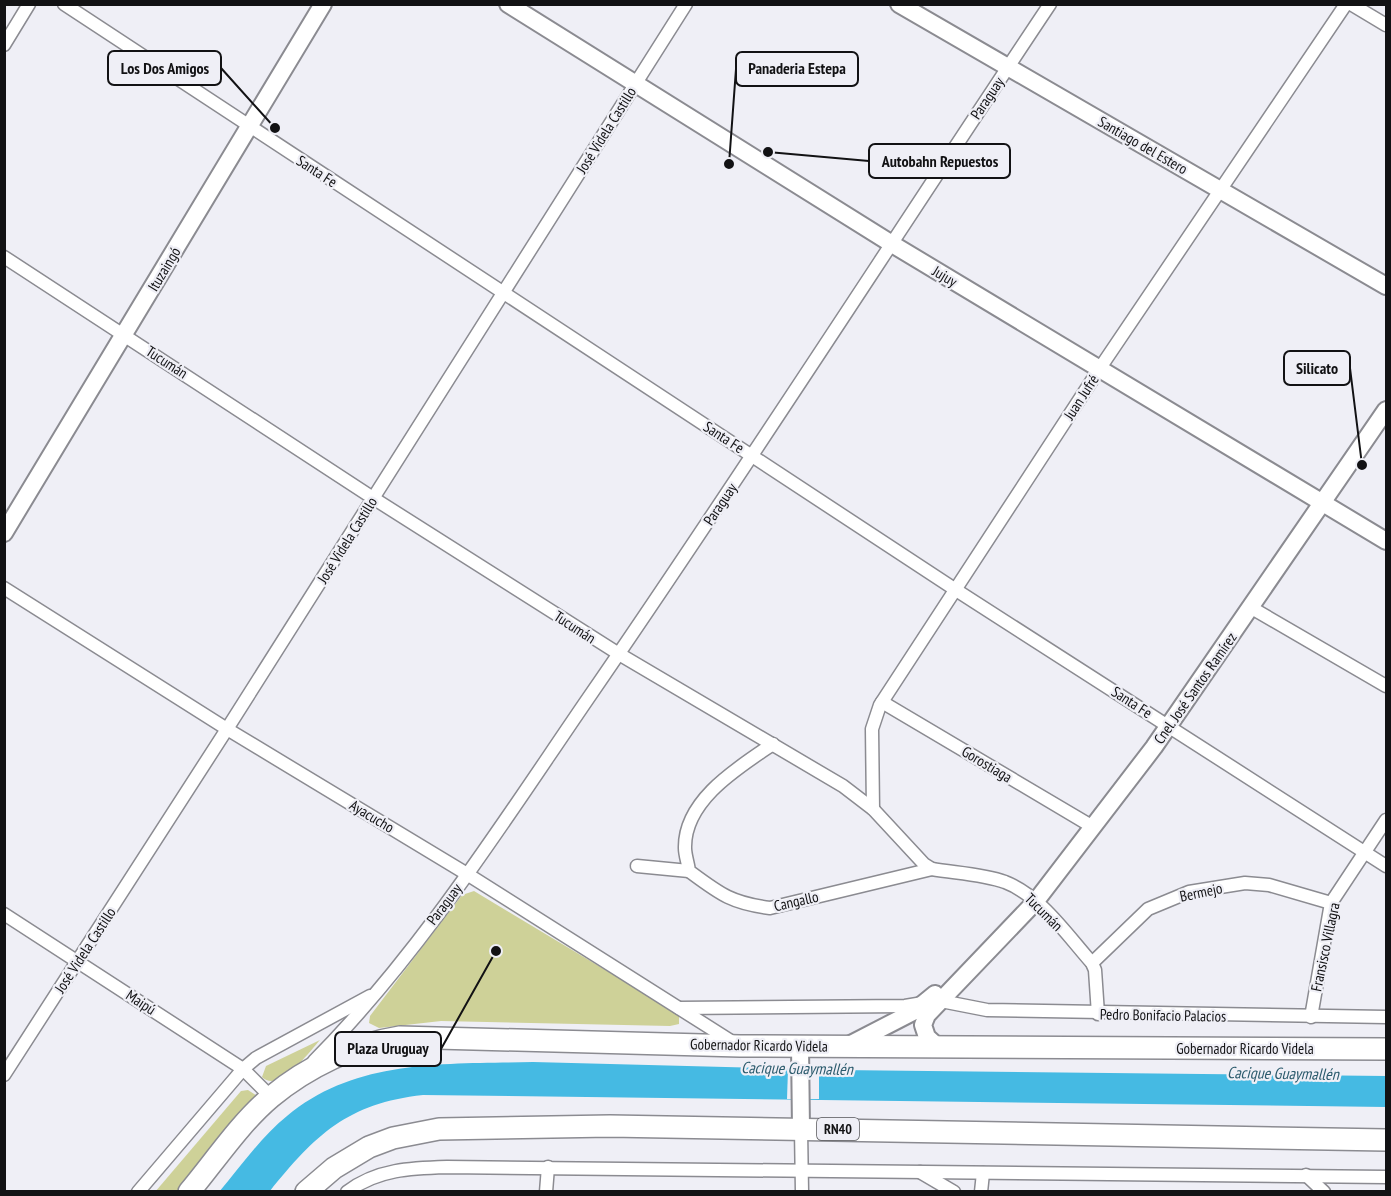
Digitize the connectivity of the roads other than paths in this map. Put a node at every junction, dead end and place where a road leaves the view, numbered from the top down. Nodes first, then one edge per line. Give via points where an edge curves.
1 (29, 4) edge
2 (64, 4) edge
3 (323, 4) edge
4 (508, 4) edge
5 (686, 4) edge
6 (899, 4) edge
7 (1050, 4) edge
8 (1346, 4) edge
9 (1351, 4) edge
10 (1386, 25) edge
11 (4, 45) edge
12 (1008, 68) junction
13 (634, 85) junction
14 (250, 127) junction
15 (1221, 190) junction
16 (892, 244) junction
17 (4, 256) edge
18 (1386, 286) edge
19 (503, 293) junction
20 (124, 334) junction
21 (1100, 368) junction
22 (1386, 410) edge
23 (752, 456) junction
24 (373, 498) junction
25 (1321, 502) junction
26 (4, 533) edge
27 (1386, 541) edge
28 (4, 588) edge
29 (956, 590) junction
30 (1250, 607) junction
31 (619, 654) junction
32 (1386, 686) edge
33 (882, 702) junction
34 (1169, 726) junction
35 (227, 729) junction
36 (773, 744) junction
37 (873, 809) junction
38 (1386, 820) edge
39 (1093, 827) junction
40 (1365, 852) junction
41 (637, 866) dead end
42 (1386, 866) edge
43 (932, 869) junction
44 (689, 871) junction
45 (467, 874) junction
46 (1036, 901) junction
47 (1331, 903) junction
48 (4, 914) edge
49 (78, 961) junction
50 (1092, 963) junction
51 (376, 993) junction
52 (934, 1002) junction
53 (679, 1008) junction
54 (1098, 1014) junction
55 (1311, 1017) junction
56 (1386, 1017) edge
57 (740, 1046) junction
58 (800, 1046) junction
59 (847, 1046) junction
60 (938, 1047) junction
61 (1386, 1049) edge
62 (243, 1069) junction
63 (4, 1074) edge
64 (294, 1082) junction
65 (271, 1097) junction
66 (801, 1129) junction
67 (1386, 1140) edge
68 (548, 1167) junction
69 (802, 1170) junction
70 (919, 1172) junction
71 (983, 1173) junction
72 (1306, 1175) junction
73 (1386, 1177) edge
74 (138, 1191) edge
75 (189, 1191) edge
76 (306, 1191) edge
77 (347, 1191) edge
78 (546, 1191) edge
79 (802, 1191) edge
80 (954, 1191) edge
81 (981, 1191) edge
82 (1324, 1191) edge

1 - 11 street
2 - 14 street, Santa Fe
3 - 14 street, Ituzaingó
4 - 13 street, Jujuy
5 - 13 street, José Videla Castillo
6 - 12 street, Santiago del Estero
7 - 12 street, Paraguay
8 - 15 street, Juan Jufré
9 - 10 street
12 - 15 street, Santiago del Estero
12 - 16 street, Paraguay
13 - 16 street, Jujuy
13 - 19 street, José Videla Castillo
14 - 19 street, Santa Fe
14 - 20 street, Ituzaingó
15 - 18 street, Santiago del Estero
15 - 21 street, Juan Jufré
16 - 21 street, Jujuy
16 - 23 street, Paraguay
17 - 20 street, Tucumán
19 - 23 street, Santa Fe
19 - 24 street, José Videla Castillo
20 - 24 street, Tucumán
20 - 26 street, Ituzaingó
21 - 25 street, Jujuy
21 - 29 street, Juan Jufré
22 - 25 street, Cnel. José Santos Ramírez
23 - 29 street, Santa Fe
23 - 31 street, Paraguay
24 - 31 street, Tucumán
24 - 35 street, José Videla Castillo
25 - 27 street, Jujuy
25 - 30 street, Cnel. José Santos Ramírez
28 - 35 street, Ayacucho
29 - 33 street, Juan Jufré
29 - 34 street, Santa Fe
30 - 32 street
30 - 34 street, Cnel. José Santos Ramírez
31 - 36 street, Tucumán
31 - 45 street, Paraguay
33 - 37 street, Juan Jufré via 872,729
33 - 39 street, Gorostiaga
34 - 39 street, Cnel. José Santos Ramírez
34 - 40 street, Santa Fe
35 - 45 street, Ayacucho
35 - 49 street, José Videla Castillo
36 - 37 street, Tucumán
36 - 44 street via 722,779 703,799 685,846
37 - 43 street, Tucumán via 914,856
38 - 40 street, Fransisco Villagra
39 - 46 street, Cnel. José Santos Ramírez
40 - 42 street, Santa Fe
40 - 47 street, Fransisco Villagra
41 - 44 street
43 - 44 street, Cangallo via 770,908 723,897
43 - 46 street, Tucumán via 1003,881
45 - 51 street, Paraguay
45 - 53 street, Ayacucho
46 - 50 street, Tucumán
46 - 52 street, Cnel. José Santos Ramírez via 985,952 977,955
47 - 50 street, Bermejo via 1269,885 1245,883 1190,892 1148,909
47 - 55 street, Fransisco Villagra
48 - 49 street, Maipú
49 - 62 street, Maipú
49 - 63 street, José Videla Castillo
50 - 54 street
51 - 62 street, Paraguay via 273,1048
51 - 64 street, Paraguay
52 - 53 street, Pedro Bonifacio Palacios via 905,1006
52 - 54 street, Pedro Bonifacio Palacios via 987,1010
52 - 59 street, Cnel. José Santos Ramírez
52 - 60 street, Cnel. José Santos Ramírez via 923,1025 927,1037
53 - 57 street, Ayacucho
54 - 55 street, Pedro Bonifacio Palacios
55 - 56 street, Pedro Bonifacio Palacios
57 - 58 highway, Gobernador Ricardo Videla
57 - 64 highway, Gobernador Ricardo Videla via 400,1037 374,1041 336,1057
58 - 59 highway, Gobernador Ricardo Videla
58 - 66 street
59 - 60 highway, Gobernador Ricardo Videla
60 - 61 highway, Gobernador Ricardo Videla
62 - 65 street, Maipú
62 - 74 street
64 - 65 highway, Gobernador Ricardo Videla
65 - 75 highway, Gobernador Ricardo Videla
66 - 67 highway, RN40
66 - 69 street
66 - 76 highway, RN40 via 439,1129 393,1138 369,1148 334,1168
68 - 69 street
68 - 77 street via 404,1169 368,1179
68 - 78 street
69 - 70 street
69 - 79 street
70 - 71 street
70 - 80 street
71 - 72 street
71 - 81 street
72 - 73 street
72 - 82 street

